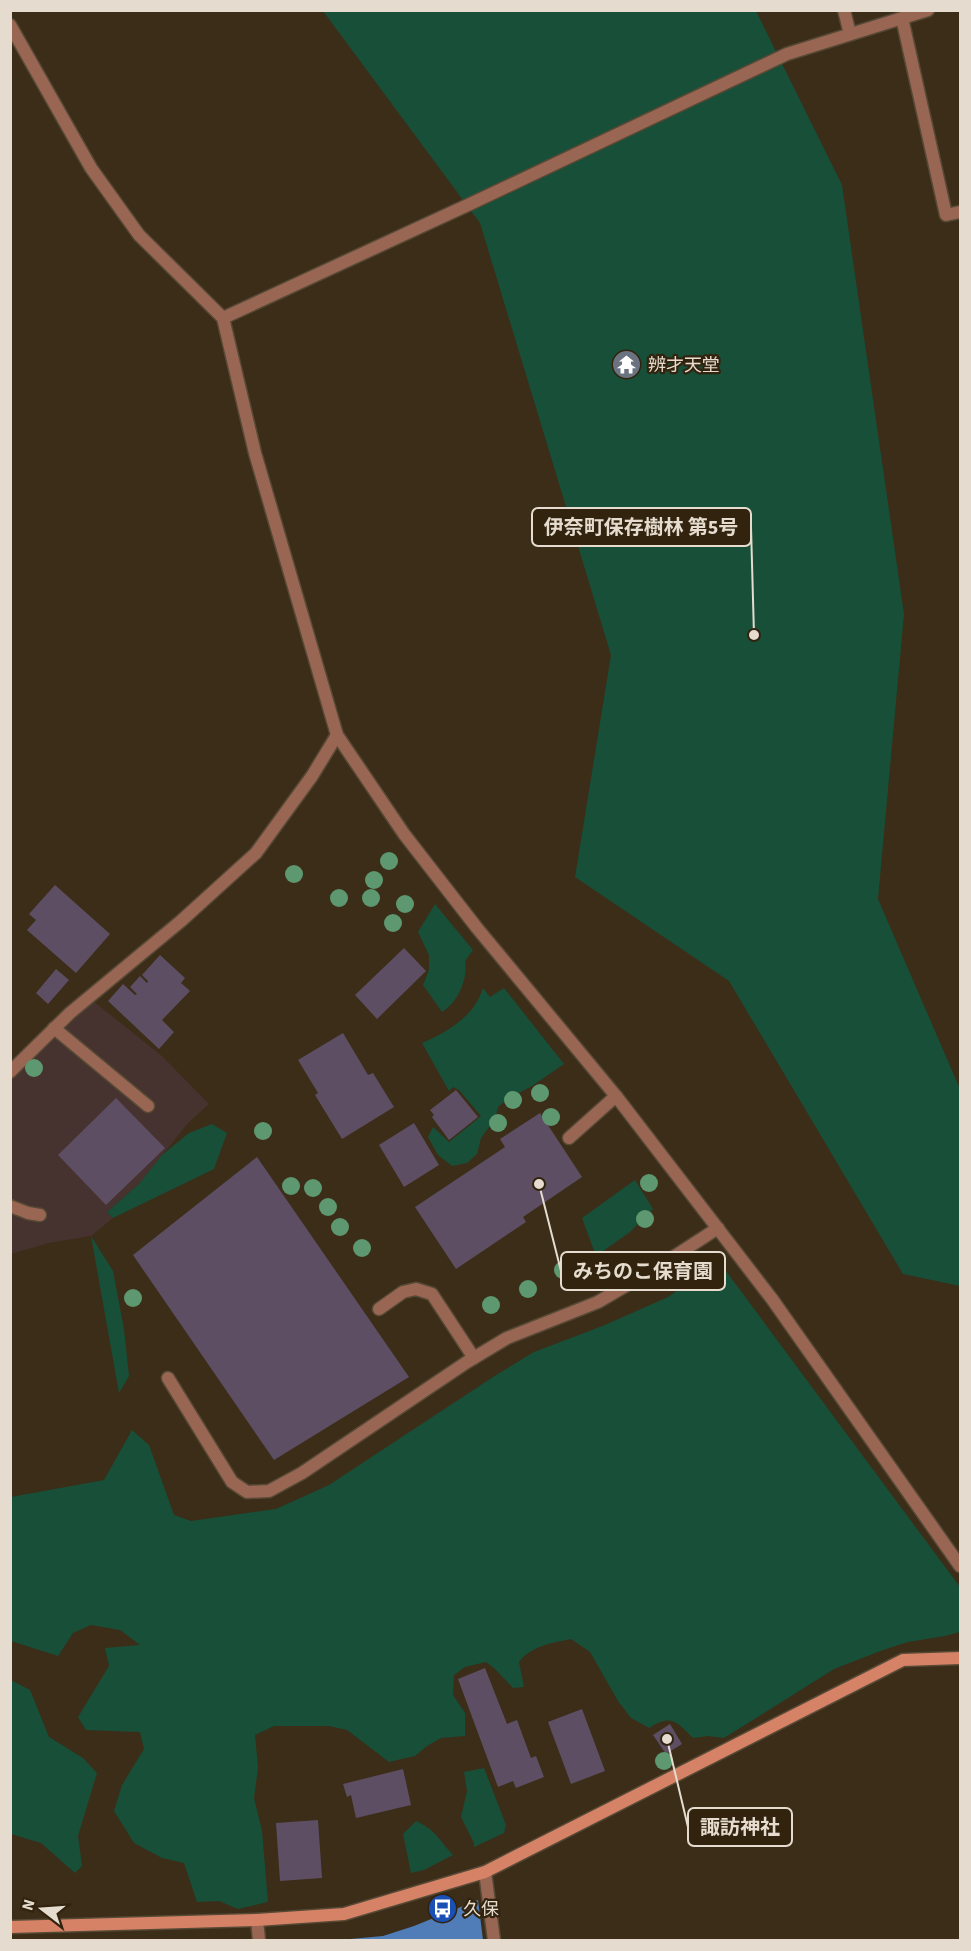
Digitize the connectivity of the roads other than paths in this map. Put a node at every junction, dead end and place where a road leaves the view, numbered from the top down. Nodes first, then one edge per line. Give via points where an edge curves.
1 (844, 10) edge
2 (928, 10) edge
3 (902, 18) junction
4 (10, 25) edge
5 (850, 34) junction
6 (960, 212) edge
7 (223, 318) junction
8 (337, 735) junction
9 (54, 1028) junction
10 (10, 1072) edge
11 (615, 1096) junction
12 (148, 1106) dead end
13 (569, 1138) dead end
14 (10, 1206) edge
15 (40, 1215) dead end
16 (718, 1228) junction
17 (379, 1309) dead end
18 (474, 1358) junction
19 (168, 1378) dead end
20 (960, 1566) edge
21 (960, 1658) edge
22 (485, 1872) junction
23 (257, 1920) junction
24 (10, 1927) edge
25 (259, 1941) edge
26 (494, 1941) edge

1 - 5 street
2 - 3 street
3 - 5 street
3 - 6 street via 946,215
4 - 7 street via 91,168 139,235
5 - 7 street via 787,54
7 - 8 street via 255,453
8 - 9 street via 256,853
8 - 11 street via 418,852
9 - 10 street
9 - 12 street
11 - 13 street
11 - 16 street
14 - 15 street
16 - 18 street via 598,1302 507,1338
16 - 20 street
17 - 18 street via 404,1292 416,1289 432,1294
18 - 19 street via 303,1473 269,1491 247,1492 232,1482
21 - 22 street via 903,1660
22 - 23 street via 344,1914
22 - 26 street
23 - 24 street
23 - 25 street

